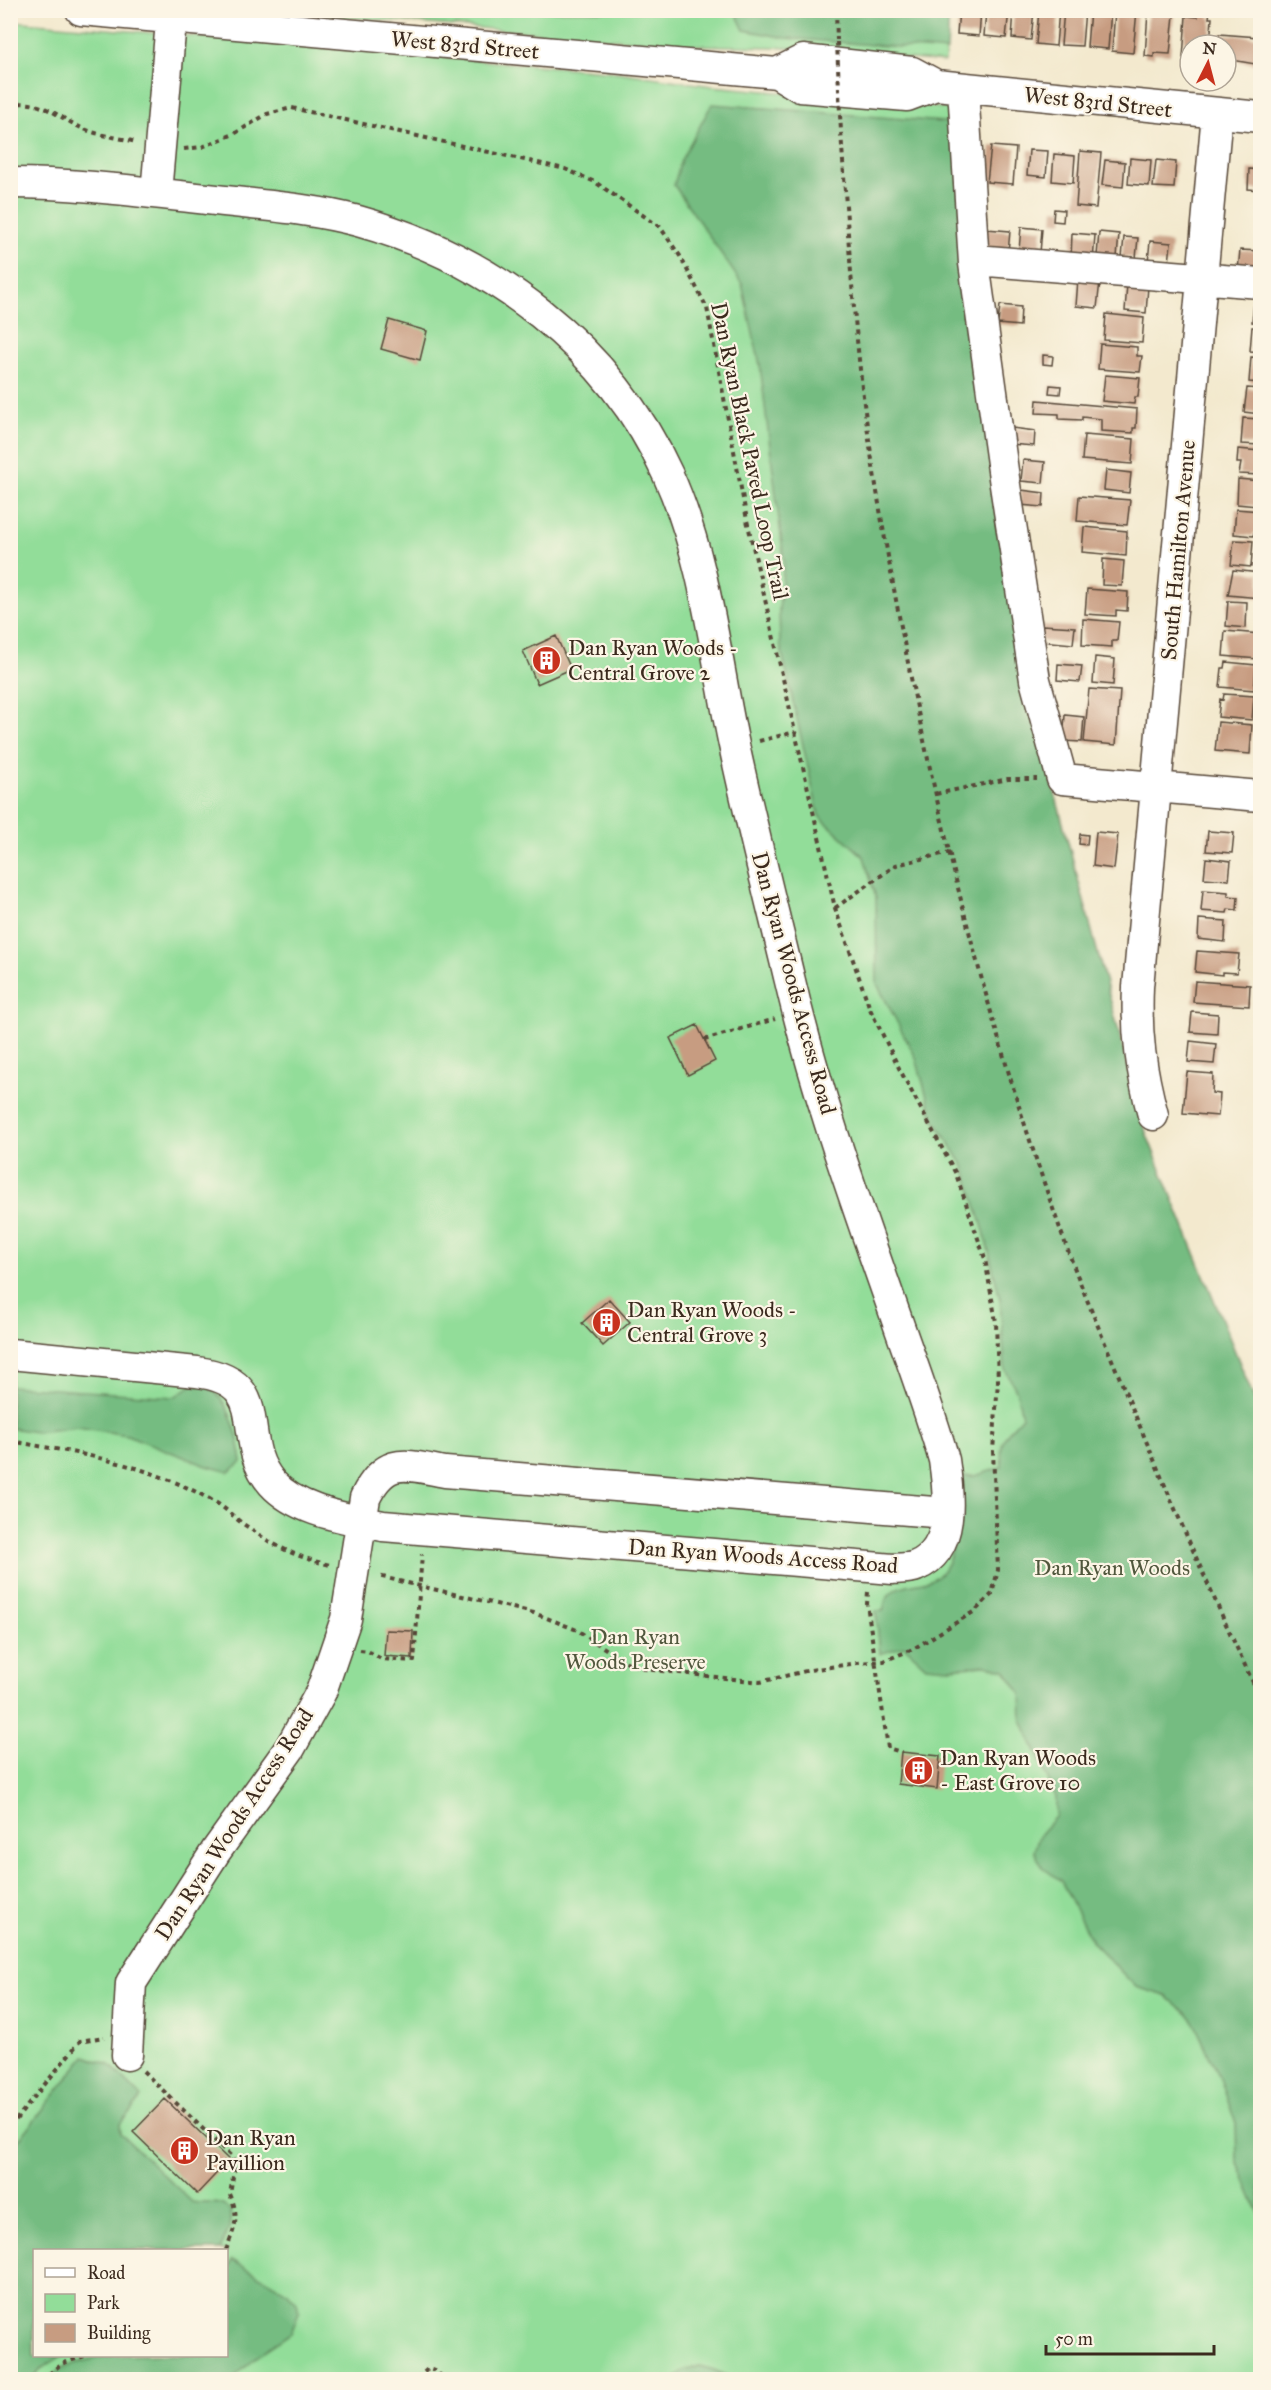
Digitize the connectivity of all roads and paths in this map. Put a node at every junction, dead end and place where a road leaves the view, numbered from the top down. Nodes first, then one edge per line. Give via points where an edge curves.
1 (81, 10) edge
2 (836, 10) edge
3 (172, 14) edge
4 (949, 87) junction
5 (10, 104) edge
6 (1217, 113) junction
7 (1260, 117) edge
8 (160, 147) junction
9 (10, 183) edge
10 (156, 193) junction
11 (974, 263) junction
12 (1202, 278) junction
13 (1260, 283) edge
14 (795, 732) junction
15 (735, 746) junction
16 (1062, 779) junction
17 (1156, 787) junction
18 (936, 795) junction
19 (1260, 796) edge
20 (950, 852) junction
21 (835, 908) junction
22 (870, 1010) dead end
23 (797, 1013) junction
24 (704, 1040) dead end
25 (1153, 1116) dead end
26 (10, 1354) edge
27 (946, 1513) junction
28 (360, 1521) junction
29 (424, 1529) junction
30 (871, 1567) junction
31 (368, 1651) dead end
32 (1260, 1697) edge
33 (901, 1752) dead end
34 (127, 2044) junction
35 (10, 2127) edge
36 (226, 2249) edge
37 (79, 2357) edge
38 (42, 2379) edge
39 (420, 2379) edge
40 (441, 2379) edge

1 - 3 street, West 83rd Street
2 - 18 path, bridge via 850,260 864,398 889,560
3 - 4 street, West 83rd Street via 777,74 803,60 912,72
3 - 8 street
4 - 6 street, West 83rd Street
4 - 11 street
5 - 8 path, Dan Ryan Black Paved Loop Trail via 44,106 89,131
6 - 7 street, West 83rd Street
6 - 12 street, South Hamilton Avenue
8 - 10 street
8 - 14 path, Dan Ryan Black Paved Loop Trail via 202,147 267,114 292,108 565,168 595,182 660,227 707,308 747,520
9 - 10 street, Dan Ryan Woods Access Road
10 - 15 street, Dan Ryan Woods Access Road via 354,220 412,238 463,261 509,291 589,356 621,394 649,438 685,520 701,575
11 - 12 street
11 - 16 street via 1035,680
12 - 13 street
12 - 17 street, South Hamilton Avenue
14 - 15 path
14 - 21 path, Dan Ryan Black Paved Loop Trail
15 - 23 street, Dan Ryan Woods Access Road
16 - 17 street
16 - 18 path via 1008,779
17 - 19 street
17 - 25 street, South Hamilton Avenue via 1138,987 1139,1051
18 - 20 path
20 - 21 path via 896,865
20 - 32 path via 1002,1046 1067,1249 1162,1481
21 - 22 path, Dan Ryan Black Paved Loop Trail
23 - 24 path
23 - 27 street, Dan Ryan Woods Access Road via 852,1189 936,1433 948,1487
26 - 28 street, Dan Ryan Woods Access Road via 207,1373 231,1380 244,1394 254,1447 272,1482 287,1496 309,1506
27 - 28 street via 445,1472 404,1464 381,1474 371,1486
27 - 30 street, Dan Ryan Woods Access Road via 939,1549 928,1560 914,1567
28 - 29 street, Dan Ryan Woods Access Road
28 - 34 street, Dan Ryan Woods Access Road via 346,1619 321,1692 290,1748 143,1961 131,1983
29 - 30 street, Dan Ryan Woods Access Road
29 - 31 path via 414,1661 381,1659
30 - 33 path via 867,1604 888,1748
34 - 35 path via 80,2041
34 - 36 path via 233,2158 230,2194 237,2215
37 - 38 path via 61,2364
39 - 40 path via 429,2368

